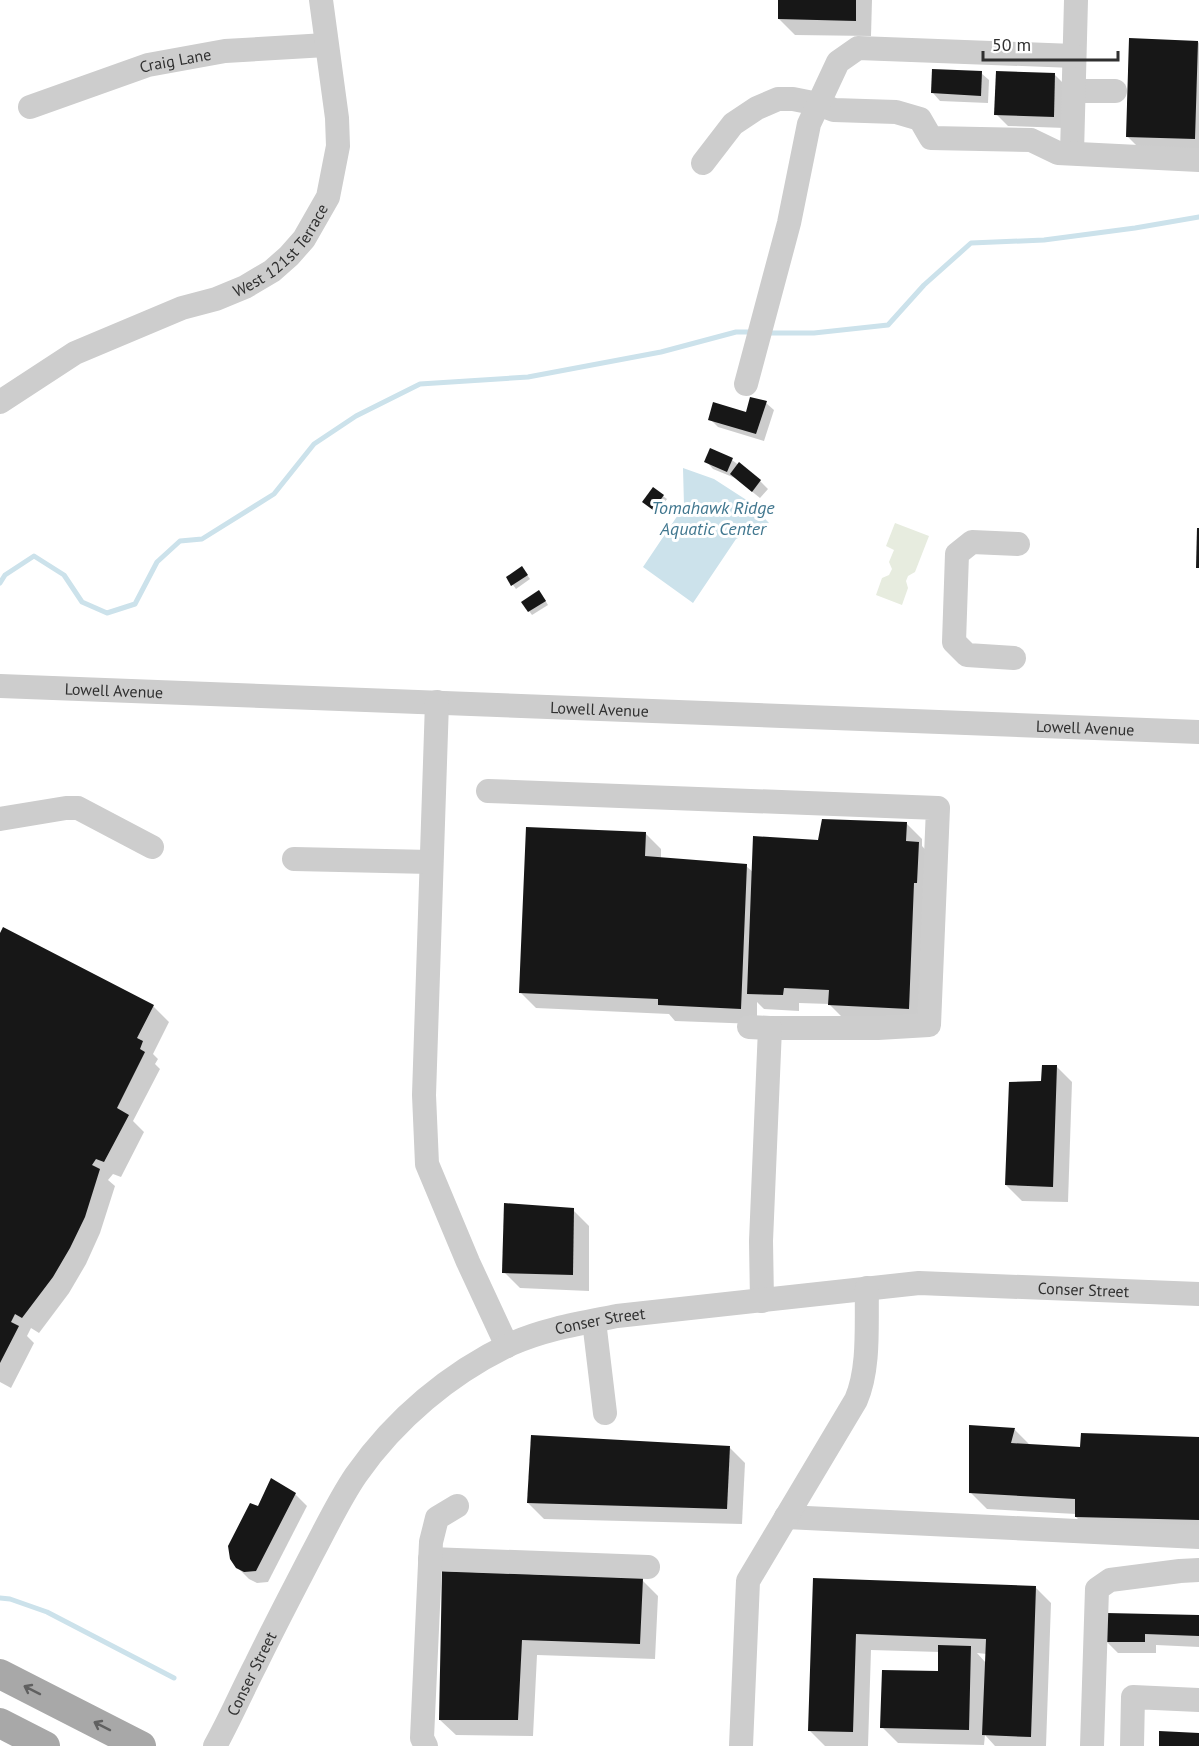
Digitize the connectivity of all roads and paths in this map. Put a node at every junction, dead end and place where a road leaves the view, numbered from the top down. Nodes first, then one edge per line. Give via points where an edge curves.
1 (321, 0) edge
2 (1076, 0) edge
3 (326, 45) junction
4 (1074, 56) junction
5 (1074, 91) junction
6 (1115, 91) dead end
7 (818, 104) junction
8 (30, 107) dead end
9 (1072, 153) junction
10 (1199, 160) edge
11 (703, 163) dead end
12 (746, 384) dead end
13 (0, 402) edge
14 (1018, 544) dead end
15 (1014, 658) dead end
16 (0, 686) edge
17 (437, 702) junction
18 (1199, 732) edge
19 (488, 791) dead end
20 (0, 819) edge
21 (152, 846) dead end
22 (294, 860) dead end
23 (431, 862) junction
24 (867, 1288) junction
25 (1199, 1294) edge
26 (762, 1301) junction
27 (594, 1321) junction
28 (507, 1346) junction
29 (605, 1413) dead end
30 (456, 1506) dead end
31 (786, 1516) junction
32 (1199, 1537) edge
33 (430, 1559) junction
34 (648, 1567) dead end
35 (1199, 1570) edge
36 (0, 1674) edge
37 (1199, 1700) edge
38 (0, 1723) edge
39 (45, 1746) edge
40 (141, 1746) edge
41 (215, 1746) edge
42 (426, 1746) edge
43 (741, 1746) edge
44 (1092, 1746) edge
45 (1132, 1746) edge

1 - 3 street, West 121st Terrace
2 - 4 street
3 - 8 street, Craig Lane via 225,51 148,65
3 - 13 street, West 121st Terrace via 338,146 328,197 290,256 245,287 75,352
4 - 5 street
4 - 7 street via 858,48 838,62
5 - 6 street
5 - 9 street
7 - 9 street via 834,110 896,112 920,119 931,138 1031,140 1058,153
7 - 11 street via 778,99 757,108 733,124
7 - 12 street via 809,124 789,223
9 - 10 street
14 - 15 street via 972,542 957,554 954,642 967,655
16 - 17 street, Lowell Avenue
17 - 18 street, Lowell Avenue
17 - 23 street
19 - 26 street via 938,808 929,1025 759,1028
20 - 21 street via 78,808
22 - 23 street
23 - 28 street via 424,1095 428,1164
24 - 25 street, Conser Street via 939,1283
24 - 26 street, Conser Street
24 - 31 street via 861,1388
26 - 27 street, Conser Street
27 - 28 street, Conser Street
27 - 29 street
28 - 41 street, Conser Street via 418,1404 355,1476
30 - 33 street via 437,1518
31 - 32 street
31 - 43 street via 748,1581
33 - 34 street
33 - 42 street via 422,1738
35 - 44 street via 1110,1580 1096,1589
40 -> 36 main road
37 - 45 street via 1133,1697
38 - 39 main road

